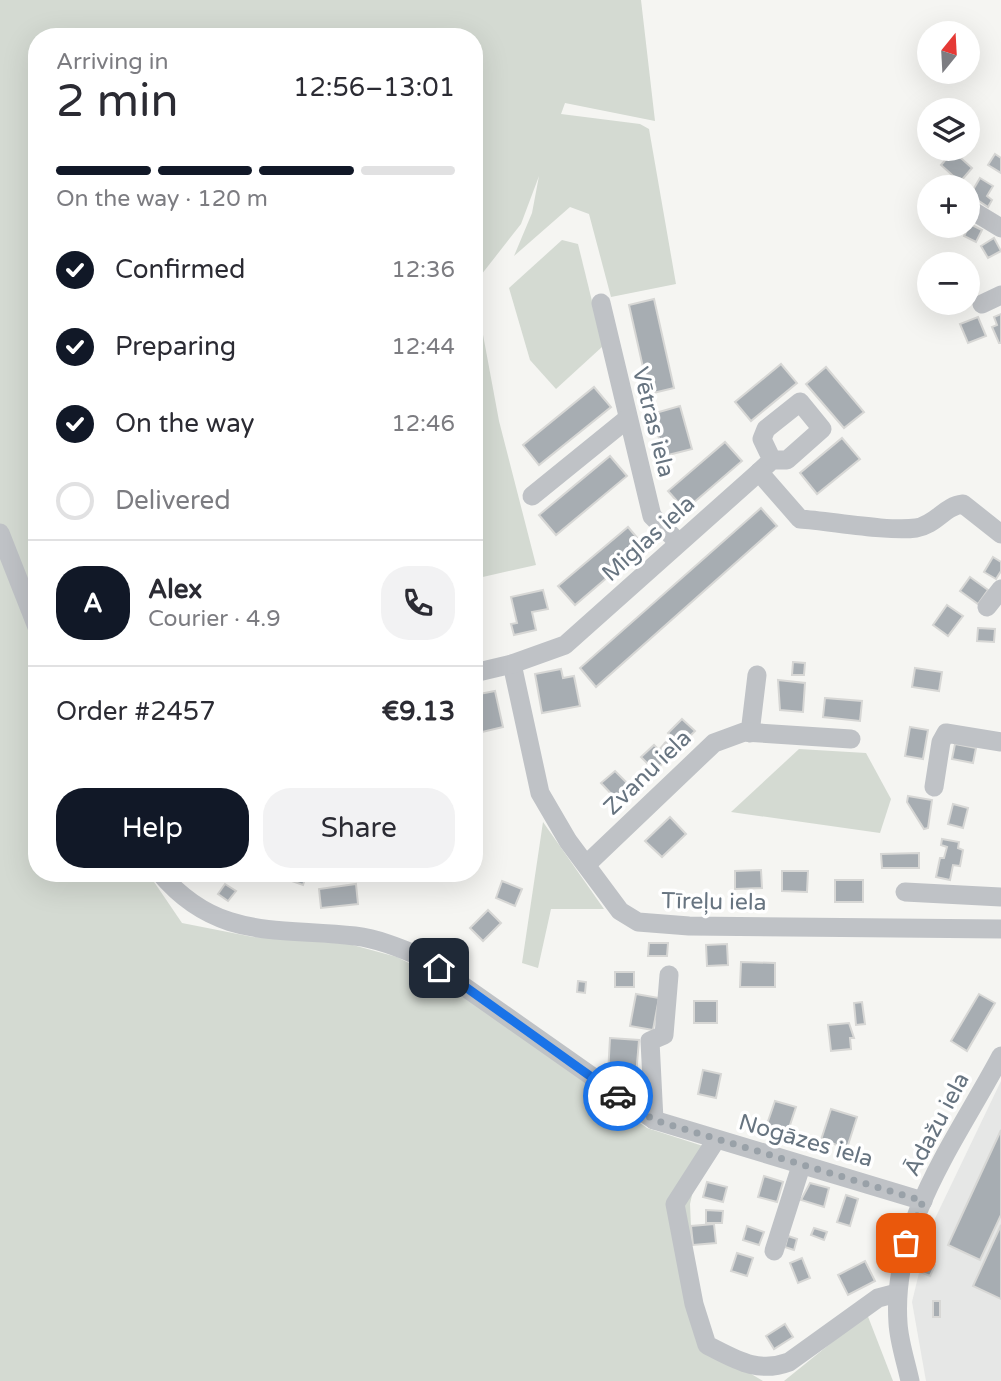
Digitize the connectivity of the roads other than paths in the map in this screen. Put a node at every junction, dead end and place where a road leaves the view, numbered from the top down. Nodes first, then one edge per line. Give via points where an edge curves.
1 (980, 215) edge
2 (1001, 228) edge
3 (1001, 295) edge
4 (601, 303) dead end
5 (982, 304) dead end
6 (627, 419) junction
7 (532, 496) dead end
8 (0, 533) edge
9 (1001, 534) edge
10 (678, 542) junction
11 (1001, 589) edge
12 (28, 604) edge
13 (987, 607) dead end
14 (512, 664) junction
15 (483, 671) edge
16 (757, 675) dead end
17 (750, 733) junction
18 (851, 739) dead end
19 (1001, 742) edge
20 (934, 786) dead end
21 (587, 864) junction
22 (169, 882) edge
23 (905, 892) dead end
24 (1001, 897) edge
25 (1001, 929) edge
26 (669, 975) dead end
27 (1001, 1056) edge
28 (654, 1120) junction
29 (716, 1140) junction
30 (801, 1166) junction
31 (923, 1201) junction
32 (774, 1251) dead end
33 (897, 1293) junction
34 (910, 1381) edge

1 - 2 street
3 - 5 street
4 - 6 street, Vētras iela
6 - 7 street
6 - 10 street, Vētras iela via 652,516
8 - 12 street
9 - 10 street, Miglas iela via 963,504 954,505 934,524 914,529 800,519 766,466
10 - 14 street, Miglas iela via 565,645
11 - 13 street
14 - 15 street, Miglas iela
14 - 21 street, Tīreļu iela via 540,793
16 - 17 street
17 - 18 street, Zvanu iela
17 - 21 street, Zvanu iela via 714,743
19 - 20 street via 946,733
21 - 25 street, Tīreļu iela via 620,911 638,922
22 - 28 street, Nogāzes iela via 189,903 251,928 354,936 422,957
23 - 24 street
26 - 28 street via 664,1035 650,1041
27 - 31 street, Ādažu iela
28 - 29 street, Nogāzes iela
29 - 30 street, Nogāzes iela
29 - 33 street via 675,1203 694,1304 707,1345 750,1366 777,1366 878,1298
30 - 31 street, Nogāzes iela
30 - 32 street
31 - 33 street, Ādažu iela via 906,1243
33 - 34 street, Ādažu iela via 898,1325

